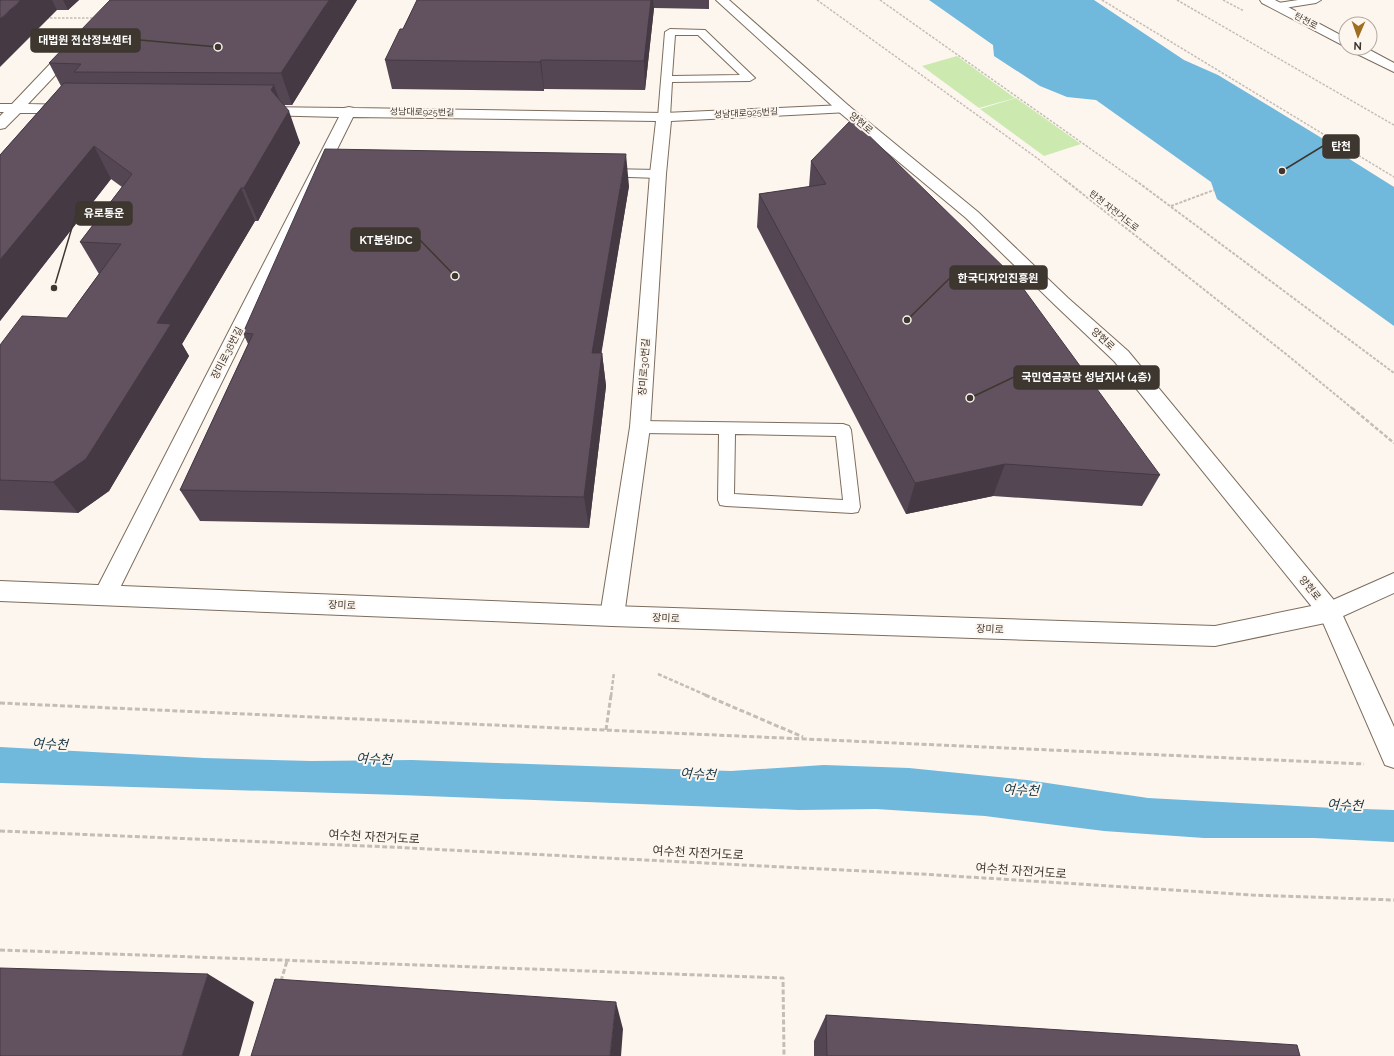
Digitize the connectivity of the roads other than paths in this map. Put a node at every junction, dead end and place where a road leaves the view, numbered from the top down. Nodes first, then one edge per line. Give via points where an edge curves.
1 (722, 0) edge
2 (1266, 0) edge
3 (1316, 0) edge
4 (1278, 6) junction
5 (101, 18) edge
6 (1338, 39) edge
7 (1371, 56) edge
8 (1394, 68) edge
9 (666, 79) junction
10 (0, 108) edge
11 (15, 109) junction
12 (82, 109) edge
13 (844, 109) junction
14 (247, 110) edge
15 (349, 111) junction
16 (664, 117) junction
17 (0, 125) edge
18 (594, 172) edge
19 (658, 174) junction
20 (640, 427) junction
21 (728, 428) junction
22 (1394, 582) edge
23 (0, 591) edge
24 (105, 595) junction
25 (1330, 612) junction
26 (612, 616) junction
27 (1386, 758) edge

1 - 13 street, 양현로
2 - 4 street, 탄천로
3 - 4 lane
4 - 6 street, 탄천로
5 - 11 street
7 - 8 street
9 - 9 lane via 670,32 701,32 750,78
9 - 16 lane
10 - 11 street
11 - 12 street
11 - 17 street
13 - 16 street, 성남대로925번길
13 - 25 street, 양현로 via 972,215 1121,356
14 - 15 street, 성남대로925번길
15 - 16 street, 성남대로925번길
15 - 24 street, 장미로38번길
16 - 19 street, 장미로30번길
18 - 19 lane
19 - 20 street, 장미로30번길
20 - 21 lane
20 - 26 street, 장미로30번길
21 - 21 lane via 843,430 852,507 726,500
22 - 25 street, 장미로
23 - 24 street, 장미로
24 - 26 street, 장미로
25 - 26 street, 장미로 via 1215,636
25 - 27 street, 양현로

